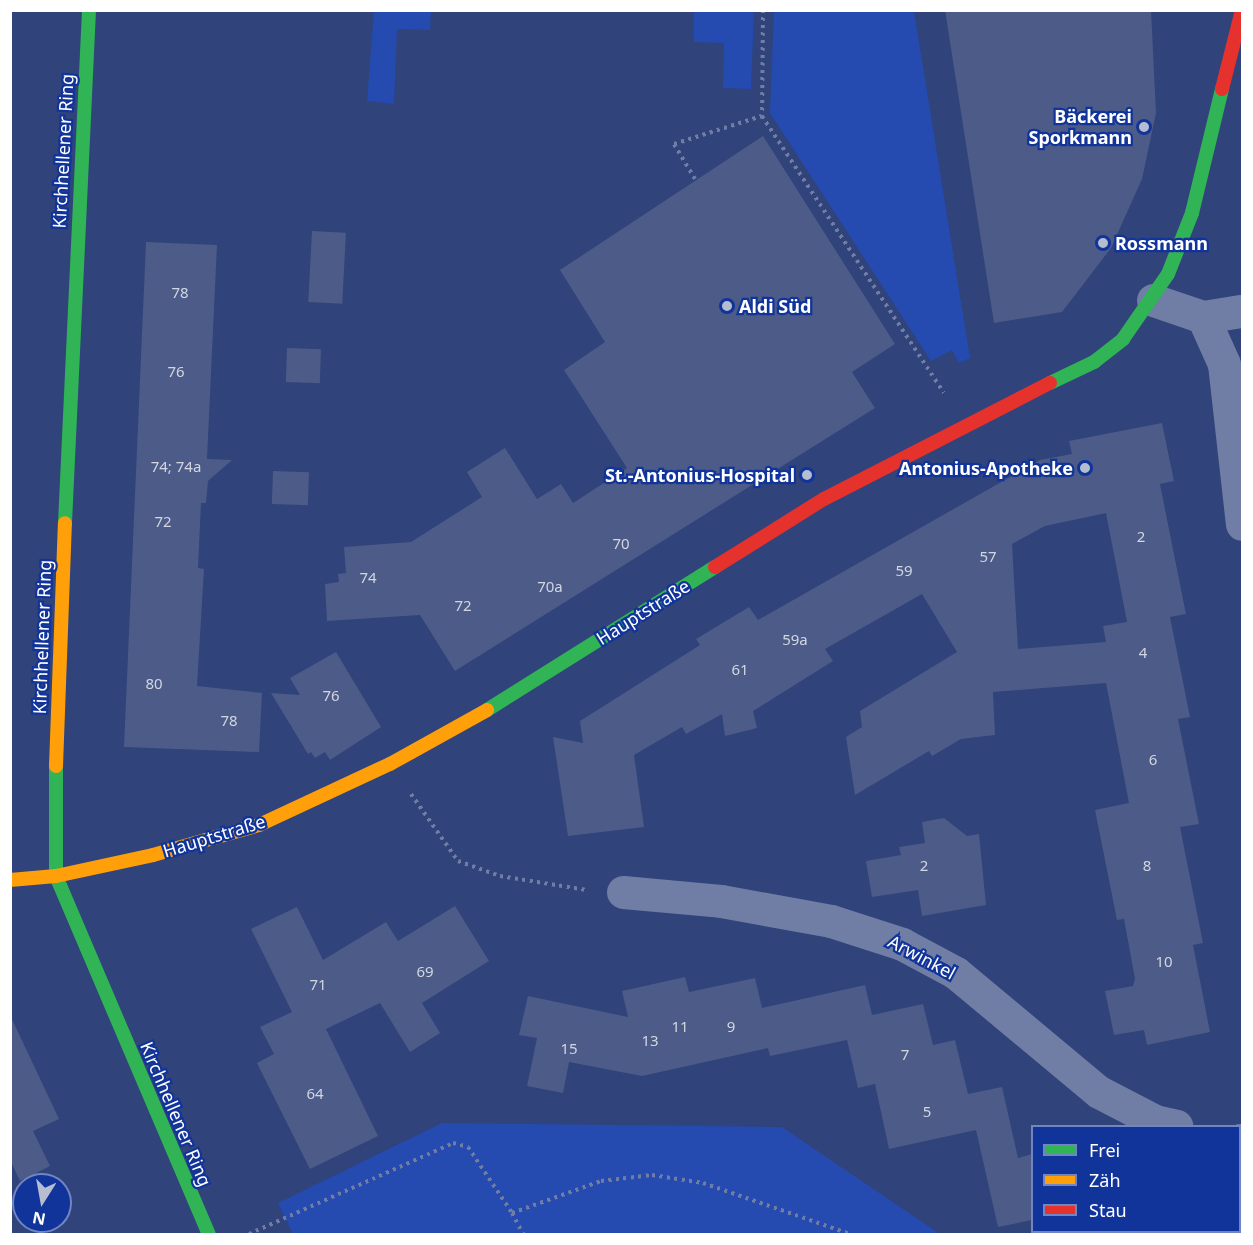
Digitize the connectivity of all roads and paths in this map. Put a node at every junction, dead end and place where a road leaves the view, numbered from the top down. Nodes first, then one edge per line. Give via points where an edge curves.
1 (89, 10) edge
2 (763, 10) edge
3 (1242, 10) edge
4 (762, 116) junction
5 (695, 179) dead end
6 (1153, 300) junction
7 (1242, 311) edge
8 (1203, 317) junction
9 (964, 424) junction
10 (1242, 524) edge
11 (390, 764) junction
12 (56, 876) junction
13 (10, 880) edge
14 (623, 892) joint
15 (1172, 1125) edge
16 (512, 1213) junction
17 (209, 1234) edge
18 (249, 1234) edge
19 (523, 1234) edge
20 (850, 1234) edge

1 - 12 street, Kirchhellener Ring via 72,314 54,814
2 - 4 path
3 - 6 street, Hauptstraße via 1192,213 1168,274
4 - 5 path via 674,144
4 - 9 path
6 - 8 street
6 - 9 street, Hauptstraße via 1123,339 1094,362
7 - 8 street
8 - 10 street via 1225,373
9 - 11 street, Hauptstraße via 824,499 475,717
11 - 12 street, Hauptstraße via 259,825 153,855
11 - 14 path via 458,861 500,876 565,888
12 - 13 street, Hauptstraße
12 - 17 street, Kirchhellener Ring
14 - 15 street, Arwinkel via 743,905 831,921 902,944 956,973 1099,1092 1155,1121
16 - 18 path via 468,1147 453,1143
16 - 19 path
16 - 20 path via 601,1181 652,1175 703,1183

